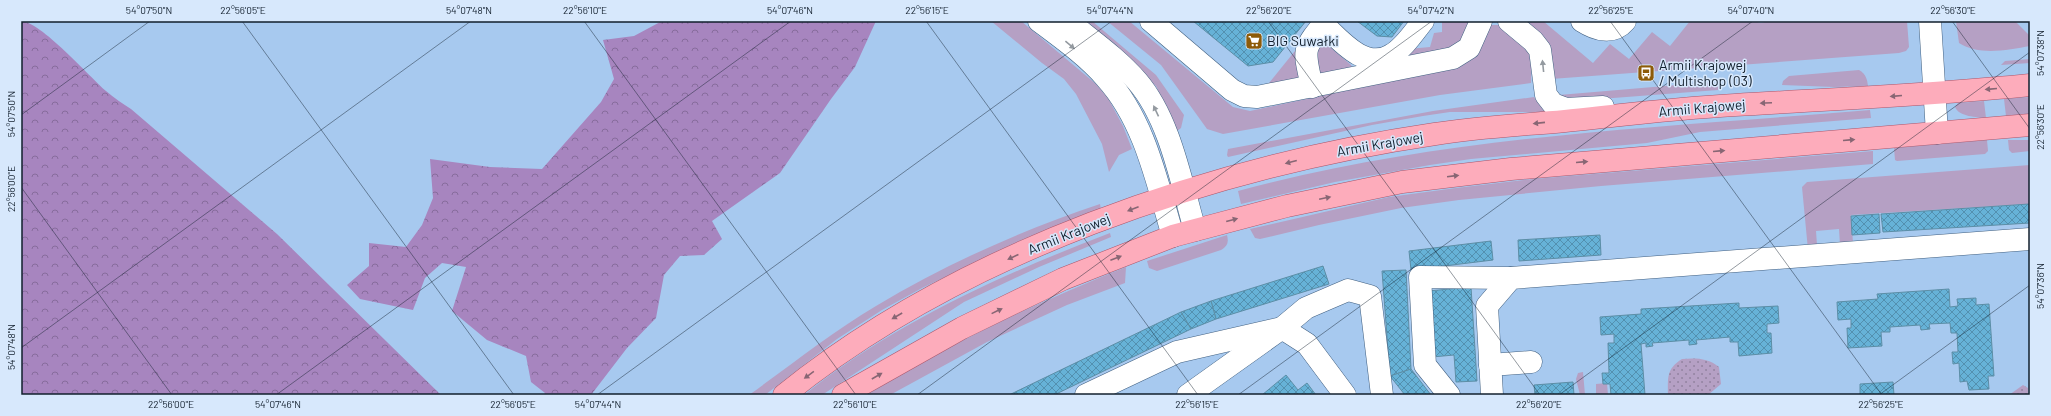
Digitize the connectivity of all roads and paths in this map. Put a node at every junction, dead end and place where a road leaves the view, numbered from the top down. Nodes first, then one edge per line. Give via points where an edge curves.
1 (1040, 21) edge
2 (1068, 21) edge
3 (1152, 21) edge
4 (1423, 21) edge
5 (1481, 21) edge
6 (1509, 21) edge
7 (1582, 21) edge
8 (1625, 21) edge
9 (1930, 21) edge
10 (1324, 23) edge
11 (2030, 85) edge
12 (1312, 87) junction
13 (1934, 93) junction
14 (1731, 105) junction
15 (2030, 125) edge
16 (1936, 133) junction
17 (1184, 192) junction
18 (1162, 199) junction
19 (1194, 230) junction
20 (1173, 236) junction
21 (2030, 238) edge
22 (1511, 278) junction
23 (1282, 328) junction
24 (1531, 362) dead end
25 (1490, 365) junction
26 (784, 395) edge
27 (843, 395) edge
28 (1086, 395) edge
29 (1188, 395) edge
30 (1345, 395) edge
31 (1382, 395) edge
32 (1449, 395) edge
33 (1492, 395) edge

1 -> 18 street via 1097,69 1124,102 1149,155
17 -> 2 street via 1161,121 1144,89 1129,72
3 - 12 street via 1232,90 1244,96 1257,97
4 - 10 street via 1392,55 1381,59 1369,59 1355,53
5 - 12 street via 1469,48 1453,58
14 -> 6 street via 1705,101 1572,109 1559,107 1546,95 1540,50
7 - 8 street via 1591,27 1607,30 1619,28
9 - 13 street
10 - 12 street via 1306,48 1305,56
11 -> 13 main road, Armii Krajowej
13 -> 14 main road, Armii Krajowej
13 - 16 street
14 -> 17 main road, Armii Krajowej via 1439,133 1373,143 1318,155
15 - 16 main road
19 -> 16 main road via 1287,206 1402,182 1574,162
17 - 18 main road, Armii Krajowej
17 - 19 street
18 - 20 street
18 -> 26 main road, Armii Krajowej via 1077,229 944,289 861,338
19 - 20 main road
27 -> 20 main road via 962,328 1056,282
21 - 22 street
22 - 25 street via 1487,306
22 - 32 street via 1420,277 1425,365
23 - 28 street via 1177,352
23 - 29 street
23 - 30 street via 1307,344
23 - 31 street via 1306,308 1348,290 1370,296
24 - 25 street
25 - 33 street

